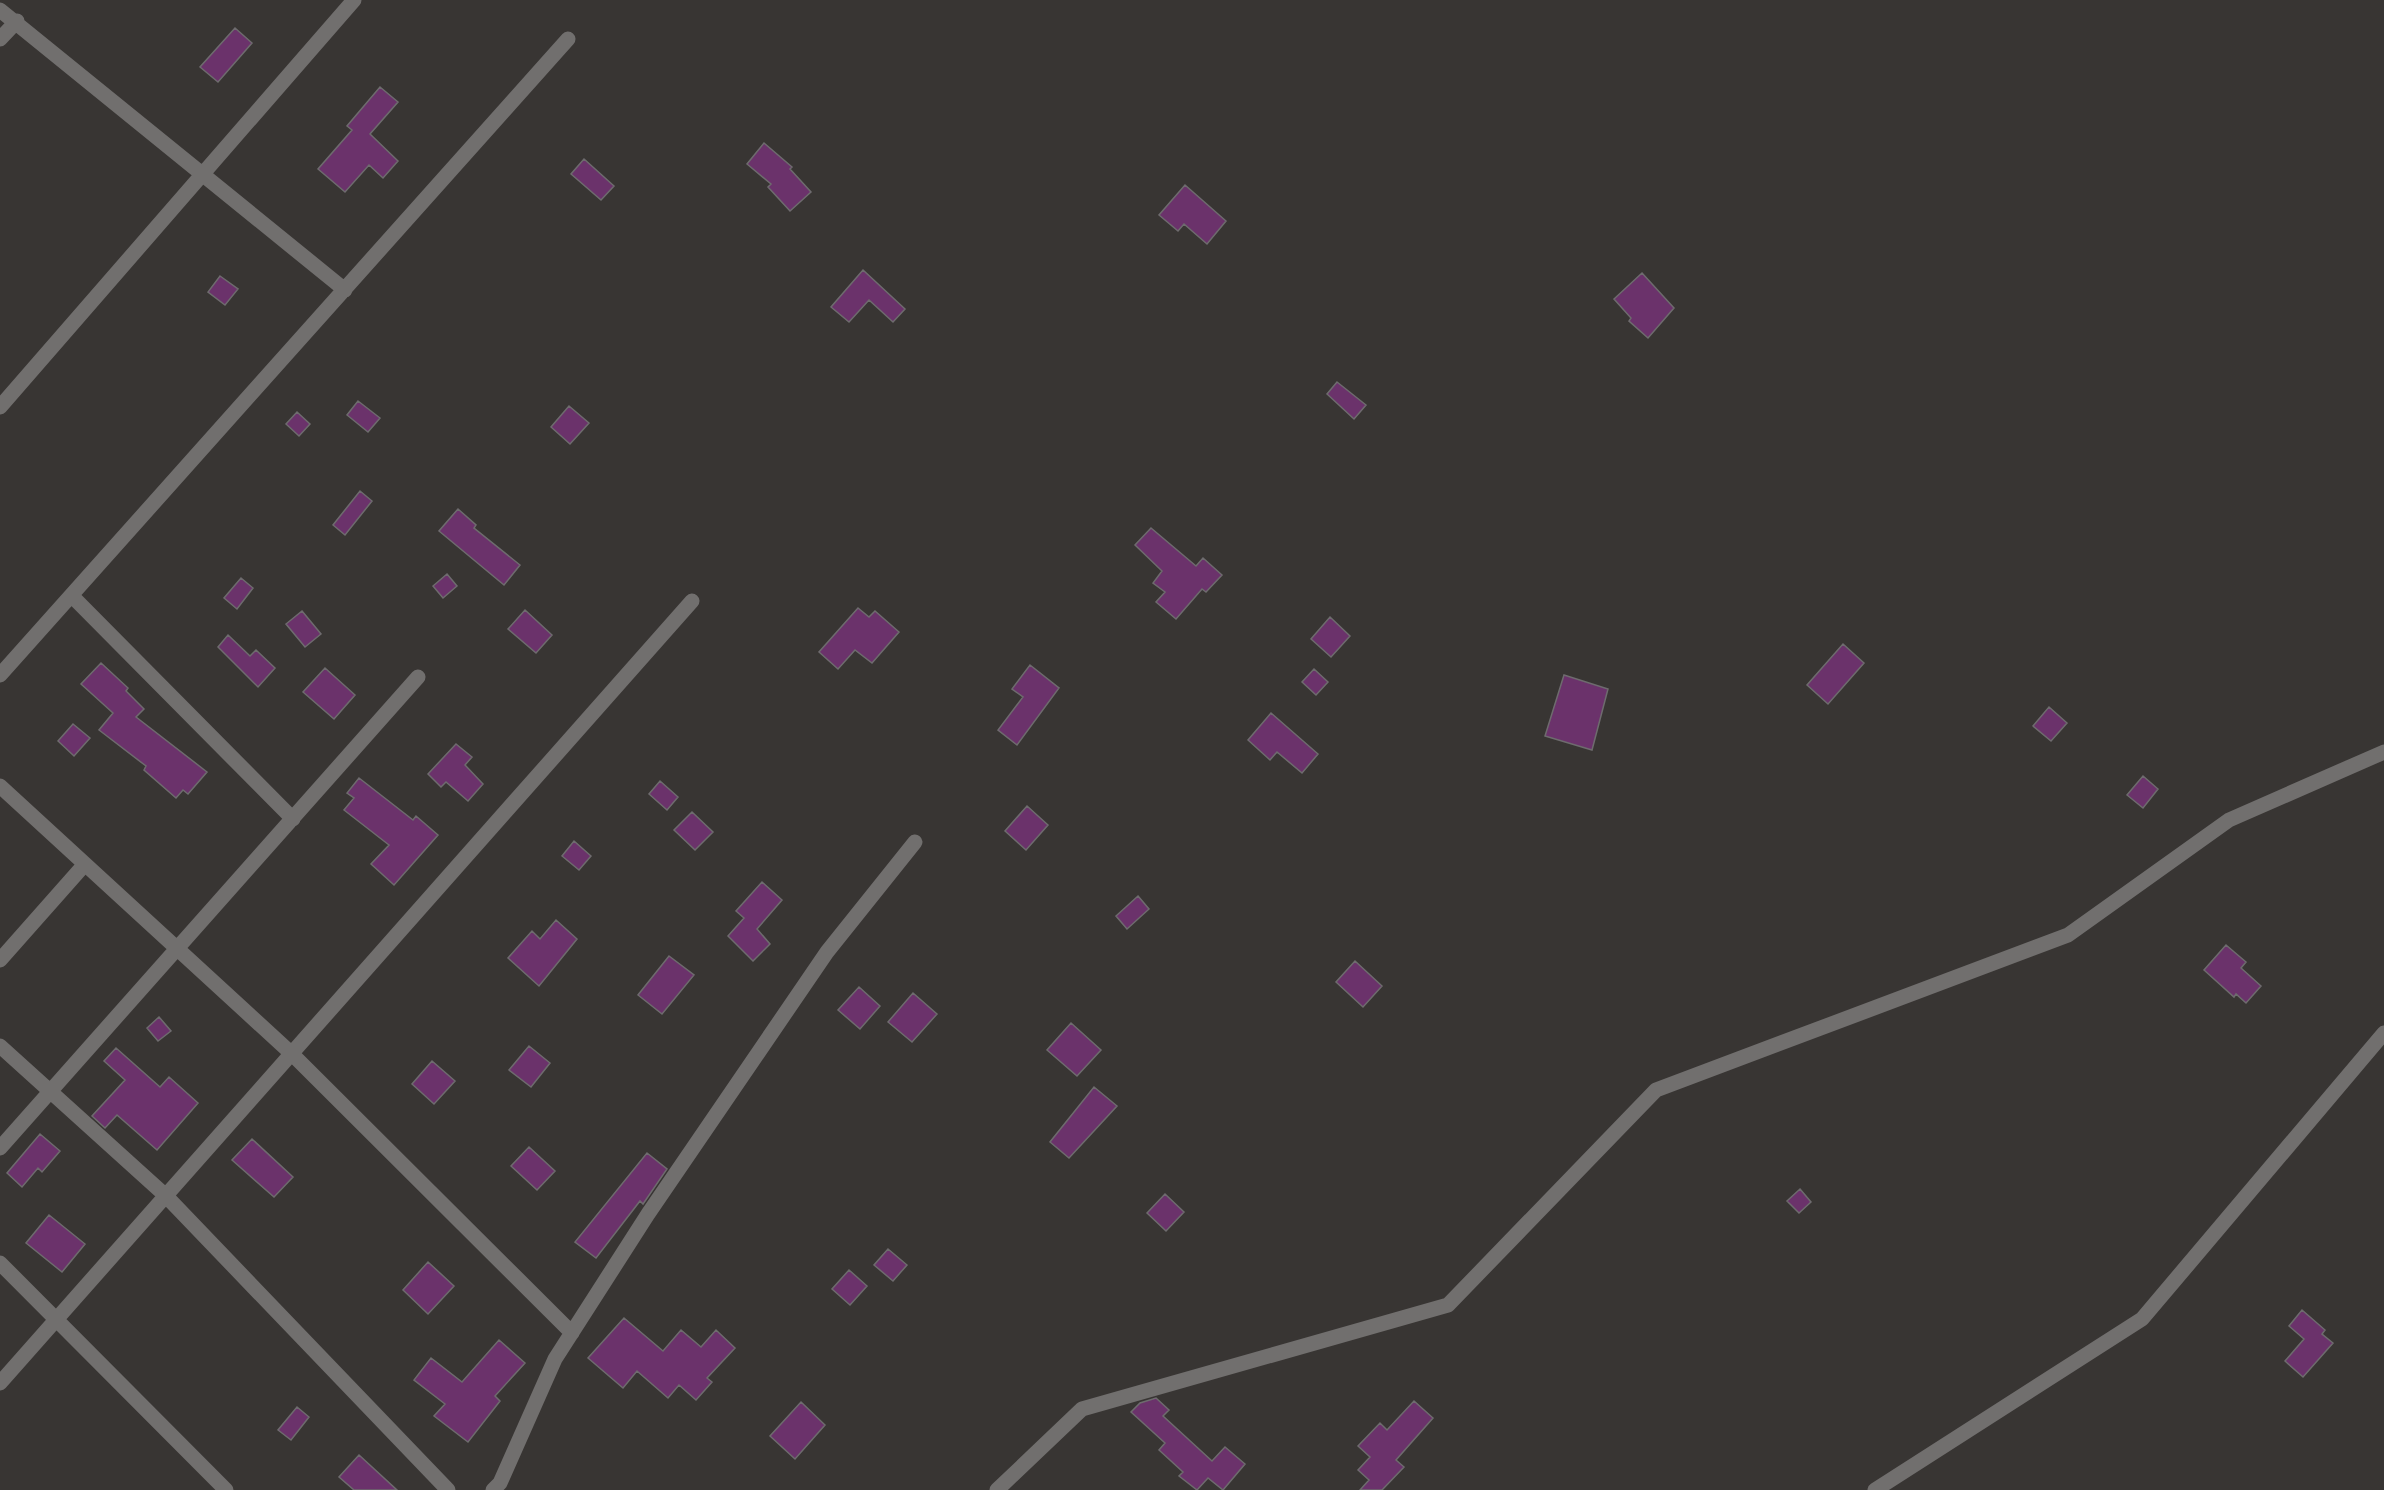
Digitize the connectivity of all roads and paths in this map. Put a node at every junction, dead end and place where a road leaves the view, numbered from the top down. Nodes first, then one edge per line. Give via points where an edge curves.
1 (354, 0) edge
2 (0, 10) edge
3 (17, 21) junction
4 (0, 39) edge
5 (568, 39) dead end
6 (203, 174) junction
7 (345, 290) junction
8 (0, 407) edge
9 (72, 596) junction
10 (692, 602) dead end
11 (0, 675) edge
12 (418, 677) dead end
13 (2384, 752) edge
14 (0, 786) edge
15 (293, 819) junction
16 (915, 842) dead end
17 (85, 864) junction
18 (177, 948) junction
19 (0, 960) edge
20 (2384, 1033) edge
21 (0, 1046) edge
22 (292, 1054) junction
23 (50, 1091) junction
24 (0, 1148) edge
25 (166, 1196) junction
26 (0, 1263) edge
27 (57, 1319) junction
28 (572, 1333) junction
29 (0, 1383) edge
30 (226, 1490) edge
31 (448, 1490) edge
32 (494, 1490) edge
33 (997, 1490) edge
34 (1875, 1490) edge

1 - 6 street
2 - 3 street
3 - 4 street
3 - 6 street
5 - 7 street
6 - 7 street
6 - 8 street
7 - 9 street
9 - 11 street
9 - 15 street
10 - 22 street
12 - 15 street
13 - 33 street via 2229,820 2068,935 1656,1090 1448,1305 1082,1410
14 - 17 street
15 - 18 street
16 - 28 street via 826,952
17 - 18 street
17 - 19 street
18 - 22 street
18 - 23 street
20 - 34 street via 2142,1319
21 - 23 street
22 - 25 street
22 - 28 street
23 - 24 street
23 - 25 street
25 - 27 street
25 - 31 street
26 - 27 street
27 - 29 street
27 - 30 street
28 - 32 street via 555,1359

